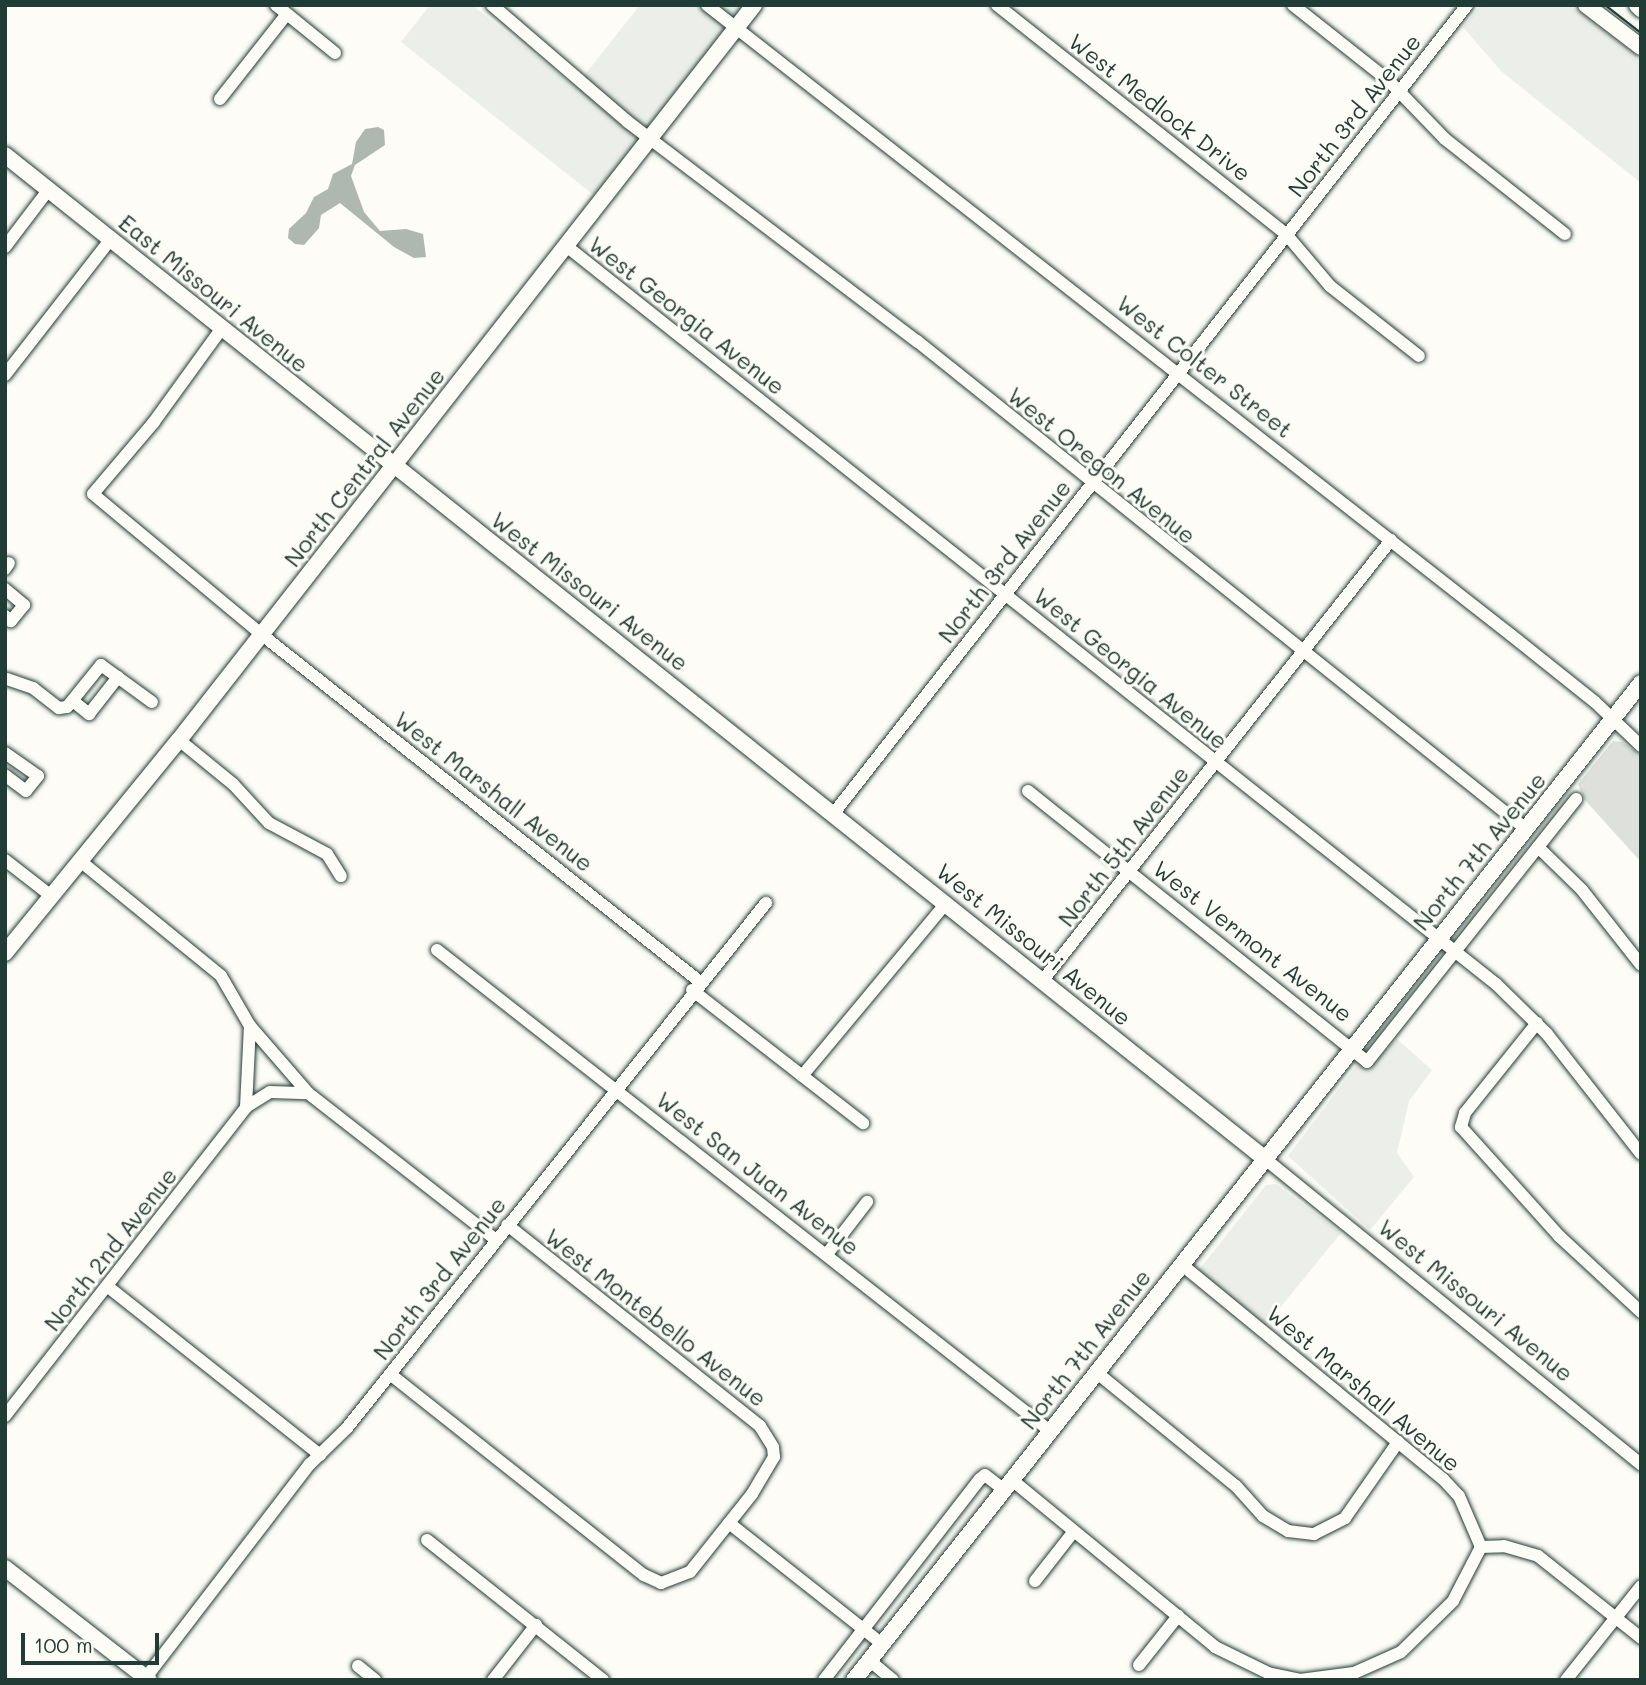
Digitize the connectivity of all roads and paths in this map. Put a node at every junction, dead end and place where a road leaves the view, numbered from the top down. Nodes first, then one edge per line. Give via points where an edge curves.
1 (492, 5) edge
2 (707, 5) edge
3 (754, 5) edge
4 (998, 5) edge
5 (1293, 5) edge
6 (1467, 5) edge
7 (1586, 5) edge
8 (1636, 5) edge
9 (280, 8) edge
10 (1641, 9) edge
11 (737, 28) junction
12 (1641, 47) edge
13 (335, 53) dead end
14 (1400, 91) junction
15 (220, 99) dead end
16 (650, 137) junction
17 (5, 155) edge
18 (49, 190) junction
19 (1286, 234) junction
20 (1565, 234) dead end
21 (111, 239) junction
22 (565, 245) junction
23 (5, 247) edge
24 (222, 328) junction
25 (1419, 356) dead end
26 (1178, 372) junction
27 (5, 375) edge
28 (394, 466) junction
29 (1091, 483) junction
30 (1391, 540) junction
31 (5, 589) edge
32 (1004, 593) junction
33 (5, 615) edge
34 (261, 634) junction
35 (1303, 652) junction
36 (118, 677) junction
37 (6, 679) edge
38 (1641, 683) edge
39 (73, 701) junction
40 (152, 702) dead end
41 (1612, 719) junction
42 (179, 740) junction
43 (1641, 746) edge
44 (5, 752) edge
45 (1216, 763) junction
46 (5, 775) edge
47 (1028, 791) dead end
48 (1576, 799) dead end
49 (834, 813) junction
50 (1526, 829) junction
51 (1538, 847) junction
52 (5, 860) edge
53 (79, 860) junction
54 (1130, 871) junction
55 (341, 876) dead end
56 (50, 895) junction
57 (766, 902) dead end
58 (946, 903) junction
59 (1438, 937) junction
60 (438, 950) dead end
61 (1457, 952) junction
62 (5, 953) edge
63 (1641, 965) edge
64 (1044, 980) junction
65 (696, 986) junction
66 (1537, 1023) junction
67 (250, 1026) junction
68 (1352, 1047) junction
69 (802, 1076) junction
70 (614, 1088) junction
71 (308, 1093) junction
72 (246, 1107) junction
73 (863, 1123) dead end
74 (1641, 1154) edge
75 (1264, 1158) junction
76 (867, 1202) dead end
77 (507, 1226) junction
78 (496, 1240) junction
79 (827, 1254) junction
80 (1181, 1264) junction
81 (107, 1286) junction
82 (1641, 1312) edge
83 (1096, 1372) junction
84 (390, 1374) junction
85 (5, 1416) edge
86 (1050, 1431) junction
87 (1398, 1442) junction
88 (320, 1455) junction
89 (1641, 1464) edge
90 (1008, 1485) junction
91 (729, 1523) junction
92 (1074, 1531) junction
93 (427, 1540) dead end
94 (1481, 1547) junction
95 (5, 1568) edge
96 (1035, 1581) dead end
97 (1641, 1586) edge
98 (1178, 1616) junction
99 (1615, 1618) junction
100 (536, 1625) junction
101 (864, 1629) junction
102 (1641, 1638) edge
103 (883, 1644) junction
104 (869, 1660) junction
105 (1139, 1665) dead end
106 (358, 1666) dead end
107 (146, 1679) edge
108 (376, 1680) edge
109 (493, 1680) edge
110 (603, 1680) edge
111 (824, 1680) edge
112 (854, 1680) edge
113 (893, 1680) edge
114 (1300, 1680) edge
115 (1566, 1680) edge

1 - 16 street, West Oregon Avenue via 576,80
2 - 11 street, West Colter Street
3 - 11 main road, North Central Avenue
4 - 19 street, West Medlock Drive
5 - 14 street
6 - 14 street, North 3rd Avenue
7 - 12 main road
8 - 10 main road
9 - 13 street
9 - 15 street
11 - 16 main road, North Central Avenue
11 - 26 street, West Colter Street
14 - 19 street, North 3rd Avenue
14 - 20 street via 1446,139
16 - 22 main road, North Central Avenue
16 - 29 street, West Oregon Avenue via 917,341
17 - 18 main road, East Missouri Avenue
18 - 21 main road, East Missouri Avenue
18 - 23 street
19 - 25 street, West Medlock Drive via 1330,286
19 - 26 street, North 3rd Avenue
21 - 24 main road, East Missouri Avenue
21 - 27 street
22 - 28 main road, North Central Avenue
22 - 32 street, West Georgia Avenue
24 - 28 main road, East Missouri Avenue
24 - 34 street, West Marshall Avenue via 93,494
26 - 29 street, North 3rd Avenue
26 - 30 street, West Colter Street
28 - 34 main road, North Central Avenue
28 - 49 main road, West Missouri Avenue
29 - 32 street, North 3rd Avenue
29 - 35 street, West Oregon Avenue
30 - 35 street, North 5th Avenue
30 - 41 street, West Colter Street
31 - 33 street via 24,605 11,621
32 - 45 street, West Georgia Avenue
32 - 49 street, North 3rd Avenue
34 - 42 main road, North Central Avenue
34 - 65 street, West Marshall Avenue
35 - 45 street, North 5th Avenue
35 - 50 street, West Oregon Avenue
36 - 39 street via 101,665
36 - 39 street via 89,714
36 - 40 street
37 - 39 street via 33,688 59,708
38 - 41 main road, North 7th Avenue
41 - 43 street, West Colter Street
41 - 50 main road, North 7th Avenue
42 - 53 main road, North Central Avenue
42 - 55 street via 233,784 269,823 327,855
44 - 46 street via 38,776 26,791
45 - 54 street, North 5th Avenue
45 - 59 street, West Georgia Avenue
47 - 54 street, West Vermont Avenue
48 - 51 street, North 7th Avenue
49 - 58 main road, West Missouri Avenue
50 - 59 main road, North 7th Avenue
51 - 61 street, North 7th Avenue
51 - 63 street via 1581,890
52 - 56 street
53 - 56 main road, North Central Avenue
53 - 67 street via 206,961 231,990
54 - 64 street, North 5th Avenue
54 - 68 street, West Vermont Avenue
56 - 62 main road, North Central Avenue
57 - 65 street, North 3rd Avenue
58 - 64 main road, West Missouri Avenue
58 - 69 street
59 - 61 street, West Georgia Avenue
59 - 68 main road, North 7th Avenue
60 - 70 street, West San Juan Avenue
61 - 66 street, West Georgia Avenue
61 - 68 street, North 7th Avenue via 1370,1061 1361,1060
64 - 75 main road, West Missouri Avenue
65 - 69 street, West Marshall Avenue
65 - 70 street, North 3rd Avenue
66 - 74 street, West Georgia Avenue
66 - 82 street via 1465,1113 1461,1127 1559,1236
67 - 71 street
67 - 72 street
68 - 75 main road, North 7th Avenue
69 - 73 street, West Marshall Avenue
70 - 77 street, North 3rd Avenue
70 - 79 street, West San Juan Avenue
71 - 72 street, North 2nd Avenue via 271,1092
71 - 78 street
72 - 81 street, North 2nd Avenue
75 - 80 main road, North 7th Avenue
75 - 89 street, West Missouri Avenue
76 - 79 street
77 - 78 street, North 3rd Avenue
77 - 91 street, West Montebello Avenue via 760,1426 773,1447 770,1469
78 - 84 street, North 3rd Avenue
79 - 86 street, West San Juan Avenue
80 - 83 main road, North 7th Avenue
80 - 87 street, West Marshall Avenue
81 - 85 street, North 2nd Avenue
81 - 88 street
83 - 86 main road, North 7th Avenue
83 - 87 street via 1236,1486 1274,1525 1302,1535 1345,1518
84 - 88 street, North 3rd Avenue via 336,1442
84 - 91 street via 644,1575 661,1583 690,1572
86 - 90 main road, North 7th Avenue
87 - 94 street, West Marshall Avenue via 1460,1496
88 - 107 street, North 3rd Avenue
90 - 92 street
90 - 101 street via 985,1475 980,1479
90 - 103 main road, North 7th Avenue
91 - 101 street
92 - 96 street
92 - 98 street
93 - 100 street
94 - 99 street via 1504,1546 1538,1556
94 - 114 street via 1453,1601 1401,1652 1354,1673
95 - 107 main road
97 - 99 street
98 - 105 street
98 - 114 street via 1233,1657 1268,1673
99 - 102 street
99 - 115 street
100 - 109 street
100 - 110 street
101 - 103 street
101 - 111 street
103 - 104 main road, North 7th Avenue
104 - 112 main road, North 7th Avenue
104 - 113 street
106 - 108 street

